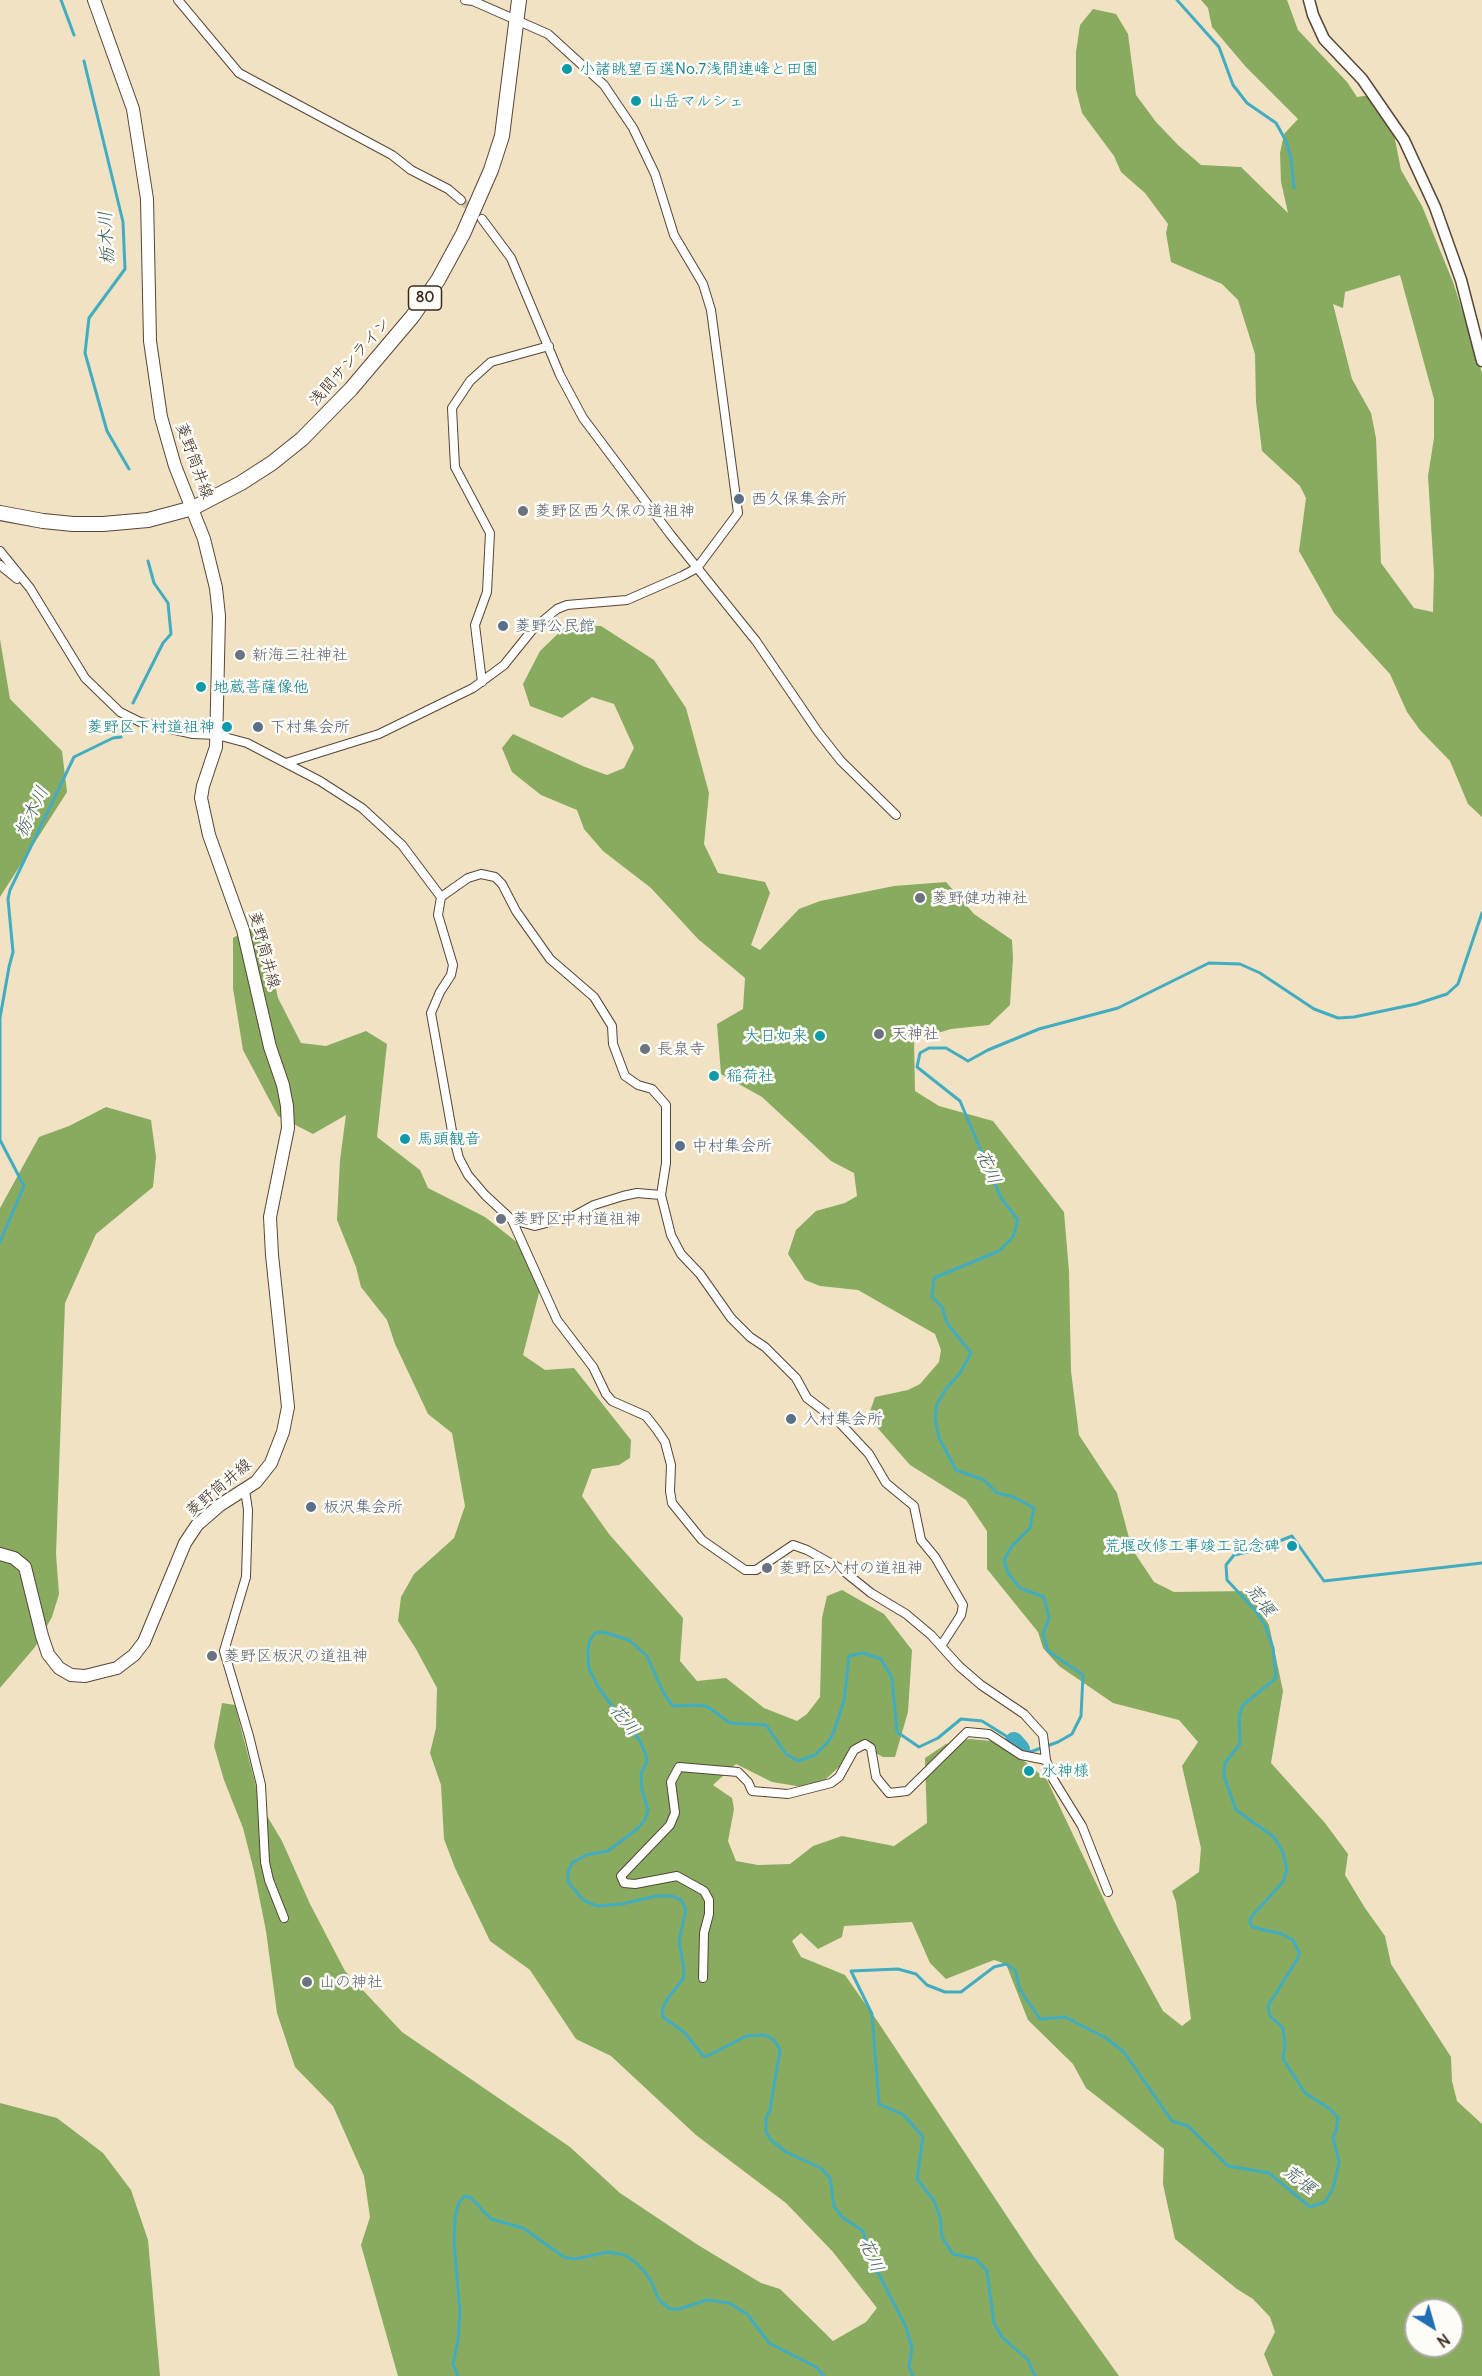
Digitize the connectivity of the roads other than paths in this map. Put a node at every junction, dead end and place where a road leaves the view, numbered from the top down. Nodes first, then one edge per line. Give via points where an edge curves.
1 (94, 0) edge
2 (178, 0) edge
3 (465, 0) edge
4 (519, 0) edge
5 (1309, 0) edge
6 (515, 19) junction
7 (461, 200) tunnel mouth
8 (482, 219) tunnel mouth
9 (549, 346) junction
10 (1482, 362) edge
11 (193, 508) junction
12 (0, 513) edge
13 (0, 550) edge
14 (0, 565) edge
15 (697, 568) junction
16 (30, 588) junction
17 (482, 682) junction
18 (217, 735) junction
19 (286, 763) junction
20 (896, 815) dead end
21 (441, 897) junction
22 (661, 1195) junction
23 (512, 1220) junction
24 (245, 1490) junction
25 (0, 1554) edge
26 (941, 1646) junction
27 (1046, 1760) junction
28 (1108, 1892) dead end
29 (284, 1918) dead end
30 (703, 1978) dead end

1 - 11 main road, 菱野筒井線 via 133,110 147,199 150,341 160,417
2 - 7 street via 239,73 392,154
3 - 6 street
4 - 6 main road, 浅間サンライン / 80
5 - 10 street via 1324,39 1362,79 1404,140 1458,270
6 - 11 main road, 浅間サンライン / 80 via 499,144 477,204 438,280 412,317 302,439 249,478
6 - 15 street via 548,34 604,86 633,128 655,174 674,235 703,284 711,310 738,513
8 - 9 street via 511,258
9 - 15 street via 583,418
9 - 17 street via 491,362 470,381 452,408 456,467 490,533 487,592 476,625
11 - 12 main road, 浅間サンライン / 80 via 148,520 103,524 43,521
11 - 18 main road, 菱野筒井線 via 218,597
13 - 16 street
14 - 16 street
15 - 17 street via 627,600 557,609 533,629 504,665
15 - 20 street via 756,640 841,761
16 - 18 street via 85,678 120,712 151,725
17 - 19 street via 379,734
18 - 19 street via 247,743
18 - 24 main road, 菱野筒井線 via 202,786 202,808 243,930 270,1047 284,1085 288,1128 270,1217 287,1419 271,1463
19 - 21 street via 362,808 402,845
21 - 22 street via 468,878 481,874 495,877 550,959 594,997 612,1026 613,1044 625,1076 652,1089 666,1105 666,1163
21 - 23 street via 438,915 453,965 432,1013 452,1131 468,1174
22 - 23 street via 622,1196 574,1216 535,1226
22 - 26 street via 671,1234 681,1254 731,1318 796,1378 807,1398 841,1424 869,1454 886,1483 914,1506 921,1540 963,1605
23 - 26 street via 557,1320 593,1366 606,1394 612,1401 646,1416 665,1442 671,1465 672,1503 702,1540 745,1570 756,1570 793,1545 807,1550 906,1614
24 - 25 main road, 菱野筒井線 via 206,1516 185,1543 140,1648 117,1668 99,1673 71,1675 58,1668 42,1636 25,1567
24 - 29 street via 246,1577 224,1651 261,1785 265,1862
26 - 27 street via 981,1685 1034,1724 1043,1735
27 - 28 street via 1082,1826
27 - 30 street via 1021,1755 989,1734 967,1732 907,1791 889,1793 876,1776 871,1748 865,1744 854,1750 839,1777 831,1783 788,1794 752,1791 738,1772 679,1767 671,1782 675,1813 670,1825 621,1876 624,1883 635,1884 677,1876 704,1891 709,1914 704,1933

